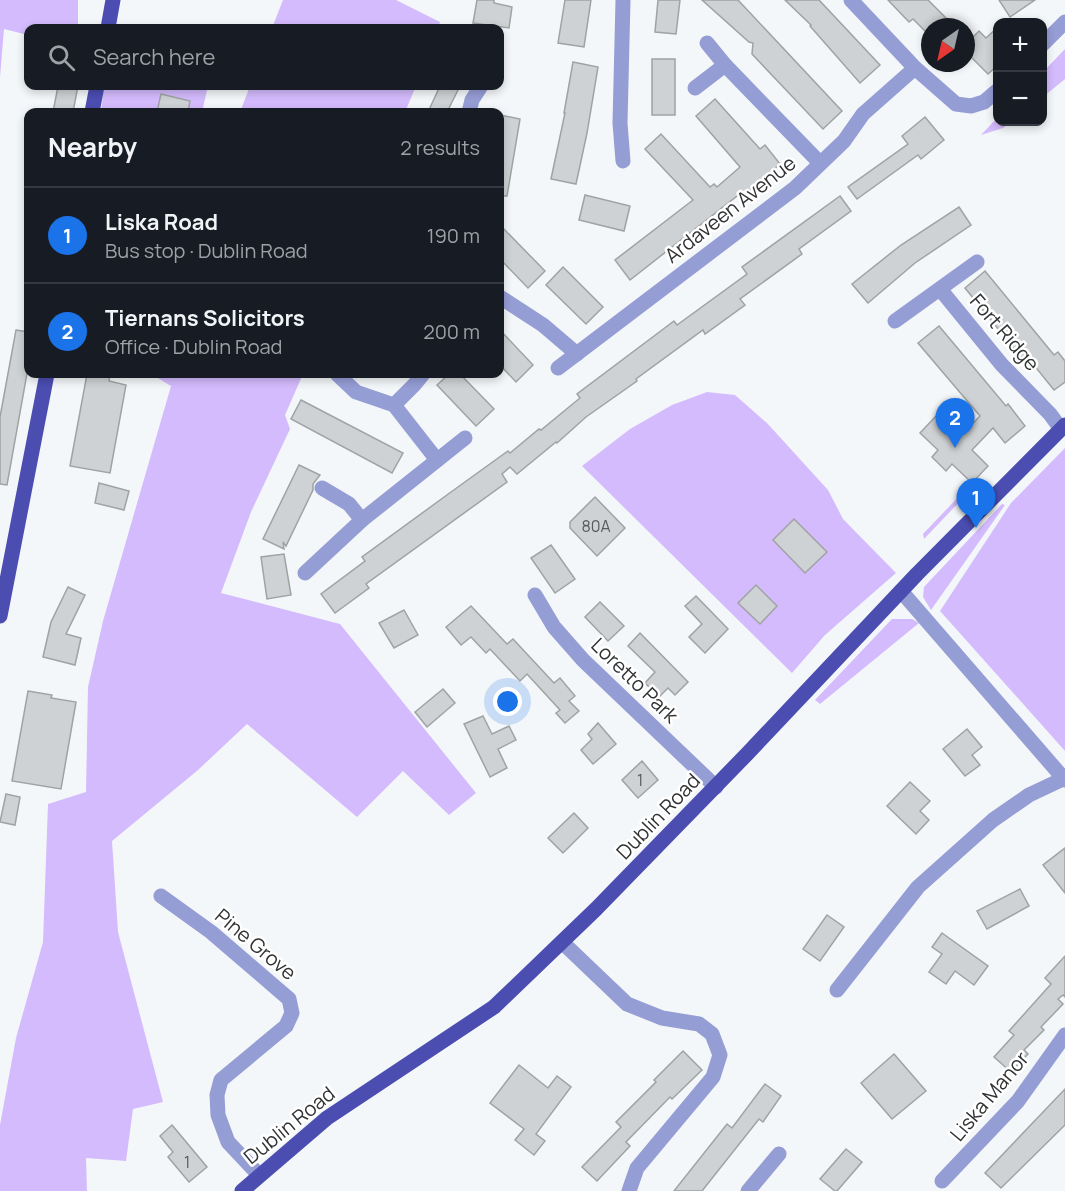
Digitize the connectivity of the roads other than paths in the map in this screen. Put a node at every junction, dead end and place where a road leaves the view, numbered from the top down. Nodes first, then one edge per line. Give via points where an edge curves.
1 (112, 0) edge
2 (622, 0) edge
3 (851, 0) edge
4 (1065, 22) edge
5 (109, 24) edge
6 (1047, 40) edge
7 (707, 43) dead end
8 (725, 65) junction
9 (915, 68) junction
10 (695, 88) dead end
11 (96, 90) edge
12 (478, 90) edge
13 (993, 94) edge
14 (94, 108) edge
15 (470, 108) edge
16 (623, 161) dead end
17 (820, 163) junction
18 (977, 262) dead end
19 (940, 289) junction
20 (504, 300) edge
21 (895, 321) dead end
22 (577, 354) junction
23 (558, 368) dead end
24 (46, 378) edge
25 (341, 378) edge
26 (420, 378) edge
27 (394, 405) junction
28 (1063, 427) edge
29 (465, 438) dead end
30 (437, 460) junction
31 (322, 488) dead end
32 (362, 520) junction
33 (305, 573) dead end
34 (901, 591) junction
35 (535, 595) dead end
36 (0, 616) edge
37 (1064, 780) edge
38 (716, 787) junction
39 (161, 896) dead end
40 (562, 942) junction
41 (837, 990) dead end
42 (1065, 1035) edge
43 (779, 1154) dead end
44 (259, 1175) junction
45 (942, 1181) dead end
46 (242, 1191) edge
47 (629, 1191) edge
48 (748, 1191) edge

1 - 5 main road
2 - 16 street
3 - 9 street
4 - 6 street
7 - 8 street
8 - 10 street
8 - 17 street
9 - 13 street via 956,104 971,106
9 - 17 street, Ardaveen Avenue via 863,114 844,141
11 - 14 main road
12 - 15 street
17 - 22 street, Ardaveen Avenue via 795,188
18 - 19 street, Fort Ridge
19 - 21 street, Fort Ridge
19 - 28 street, Fort Ridge via 1002,365
20 - 22 street
22 - 23 street, Ardaveen Avenue
24 - 36 main road
25 - 27 street via 356,392
26 - 27 street
27 - 30 street
28 - 34 main road, Dublin Road
29 - 30 street
30 - 32 street
31 - 32 street via 349,504
32 - 33 street
34 - 37 street
34 - 38 main road, Dublin Road
35 - 38 street, Loretto Park via 554,627 582,660
37 - 41 street via 1029,795 993,820 918,887
38 - 40 main road, Dublin Road
39 - 44 street, Pine Grove via 211,932 289,999 292,1013 286,1026 221,1080 217,1095 218,1115 228,1142
40 - 44 main road, Dublin Road via 494,1006 327,1118
40 - 47 street via 627,1004 662,1018 699,1024 712,1034 720,1055 713,1077 637,1168
42 - 45 street, Liska Manor via 1018,1101
43 - 48 street
44 - 46 main road, Dublin Road

